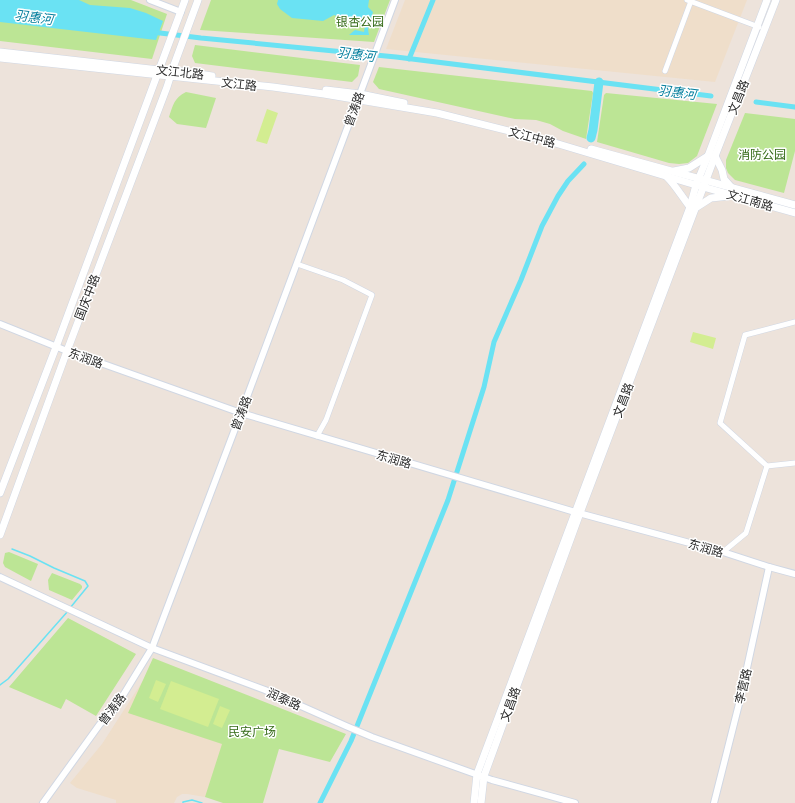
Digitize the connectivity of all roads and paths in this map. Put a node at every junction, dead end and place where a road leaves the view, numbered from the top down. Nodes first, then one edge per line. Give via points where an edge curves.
1 (150, 0) edge
2 (185, 0) edge
3 (198, 0) edge
4 (395, 0) edge
5 (767, 0) edge
6 (776, 0) edge
7 (689, 1) edge
8 (181, 12) junction
9 (757, 26) junction
10 (765, 28) junction
11 (0, 52) edge
12 (0, 58) edge
13 (665, 71) dead end
14 (158, 72) junction
15 (172, 73) junction
16 (359, 97) junction
17 (711, 156) junction
18 (670, 174) junction
19 (697, 182) junction
20 (705, 184) junction
21 (733, 192) junction
22 (795, 205) edge
23 (693, 207) junction
24 (795, 213) edge
25 (297, 264) junction
26 (795, 322) edge
27 (0, 324) edge
28 (56, 346) junction
29 (67, 351) junction
30 (241, 413) junction
31 (317, 436) junction
32 (795, 463) edge
33 (767, 466) junction
34 (0, 493) edge
35 (578, 512) junction
36 (0, 535) edge
37 (723, 552) junction
38 (769, 567) junction
39 (795, 574) edge
40 (0, 578) edge
41 (152, 648) junction
42 (480, 775) junction
43 (43, 803) edge
44 (474, 803) edge
45 (481, 803) edge
46 (575, 803) edge
47 (714, 803) edge

1 - 8 street
2 - 8 main road
3 - 15 main road, 国庆中路
4 - 16 street, 曾涛路
5 - 9 main road, 文昌路
6 - 10 main road, 文昌路
7 - 9 street
7 - 13 street
8 - 14 main road
9 - 10 street
9 - 17 main road, 文昌路
10 - 17 main road, 文昌路
11 - 14 main road, 文江北路
12 - 14 main road, 文江路 via 146,74
14 - 15 main road, 文江路
14 - 28 main road
15 - 16 main road, 文江路
15 - 29 main road, 国庆中路
16 - 18 main road, 文江中路 via 437,113
16 - 25 street, 曾涛路
17 - 18 main road via 689,168
17 - 19 main road, 文昌路
17 - 20 main road, 文昌路
17 - 21 main road via 722,170 724,179
18 - 19 main road, 文江中路
18 - 23 main road via 681,195
19 - 20 main road, 文江中路
19 - 23 main road, 文昌路
20 - 21 main road, 文江南路
20 - 23 main road, 文昌路
21 - 22 main road, 文江南路
21 - 23 main road via 711,198
21 - 24 main road, 文江南路
23 - 35 main road, 文昌路
25 - 30 street, 曾涛路
25 - 31 street via 344,280 372,295 326,420
26 - 33 street via 745,335 720,423
27 - 28 street, 东润路
28 - 29 street, 东润路
28 - 34 main road
29 - 30 street, 东润路
29 - 36 main road, 国庆中路
30 - 31 street, 东润路
30 - 41 street, 曾涛路
31 - 35 street, 东润路
32 - 33 street
33 - 37 street via 746,533
35 - 37 street, 东润路
35 - 42 main road, 文昌路
37 - 38 street, 东润路
38 - 39 street, 东润路
38 - 47 street, 李营路
40 - 41 street, 润泰路
41 - 42 street, 润泰路 via 265,690 346,726
41 - 43 street, 曾涛路 via 114,710 100,724
42 - 44 main road, 文昌路
42 - 45 main road, 文昌路
42 - 46 street, 润泰路

